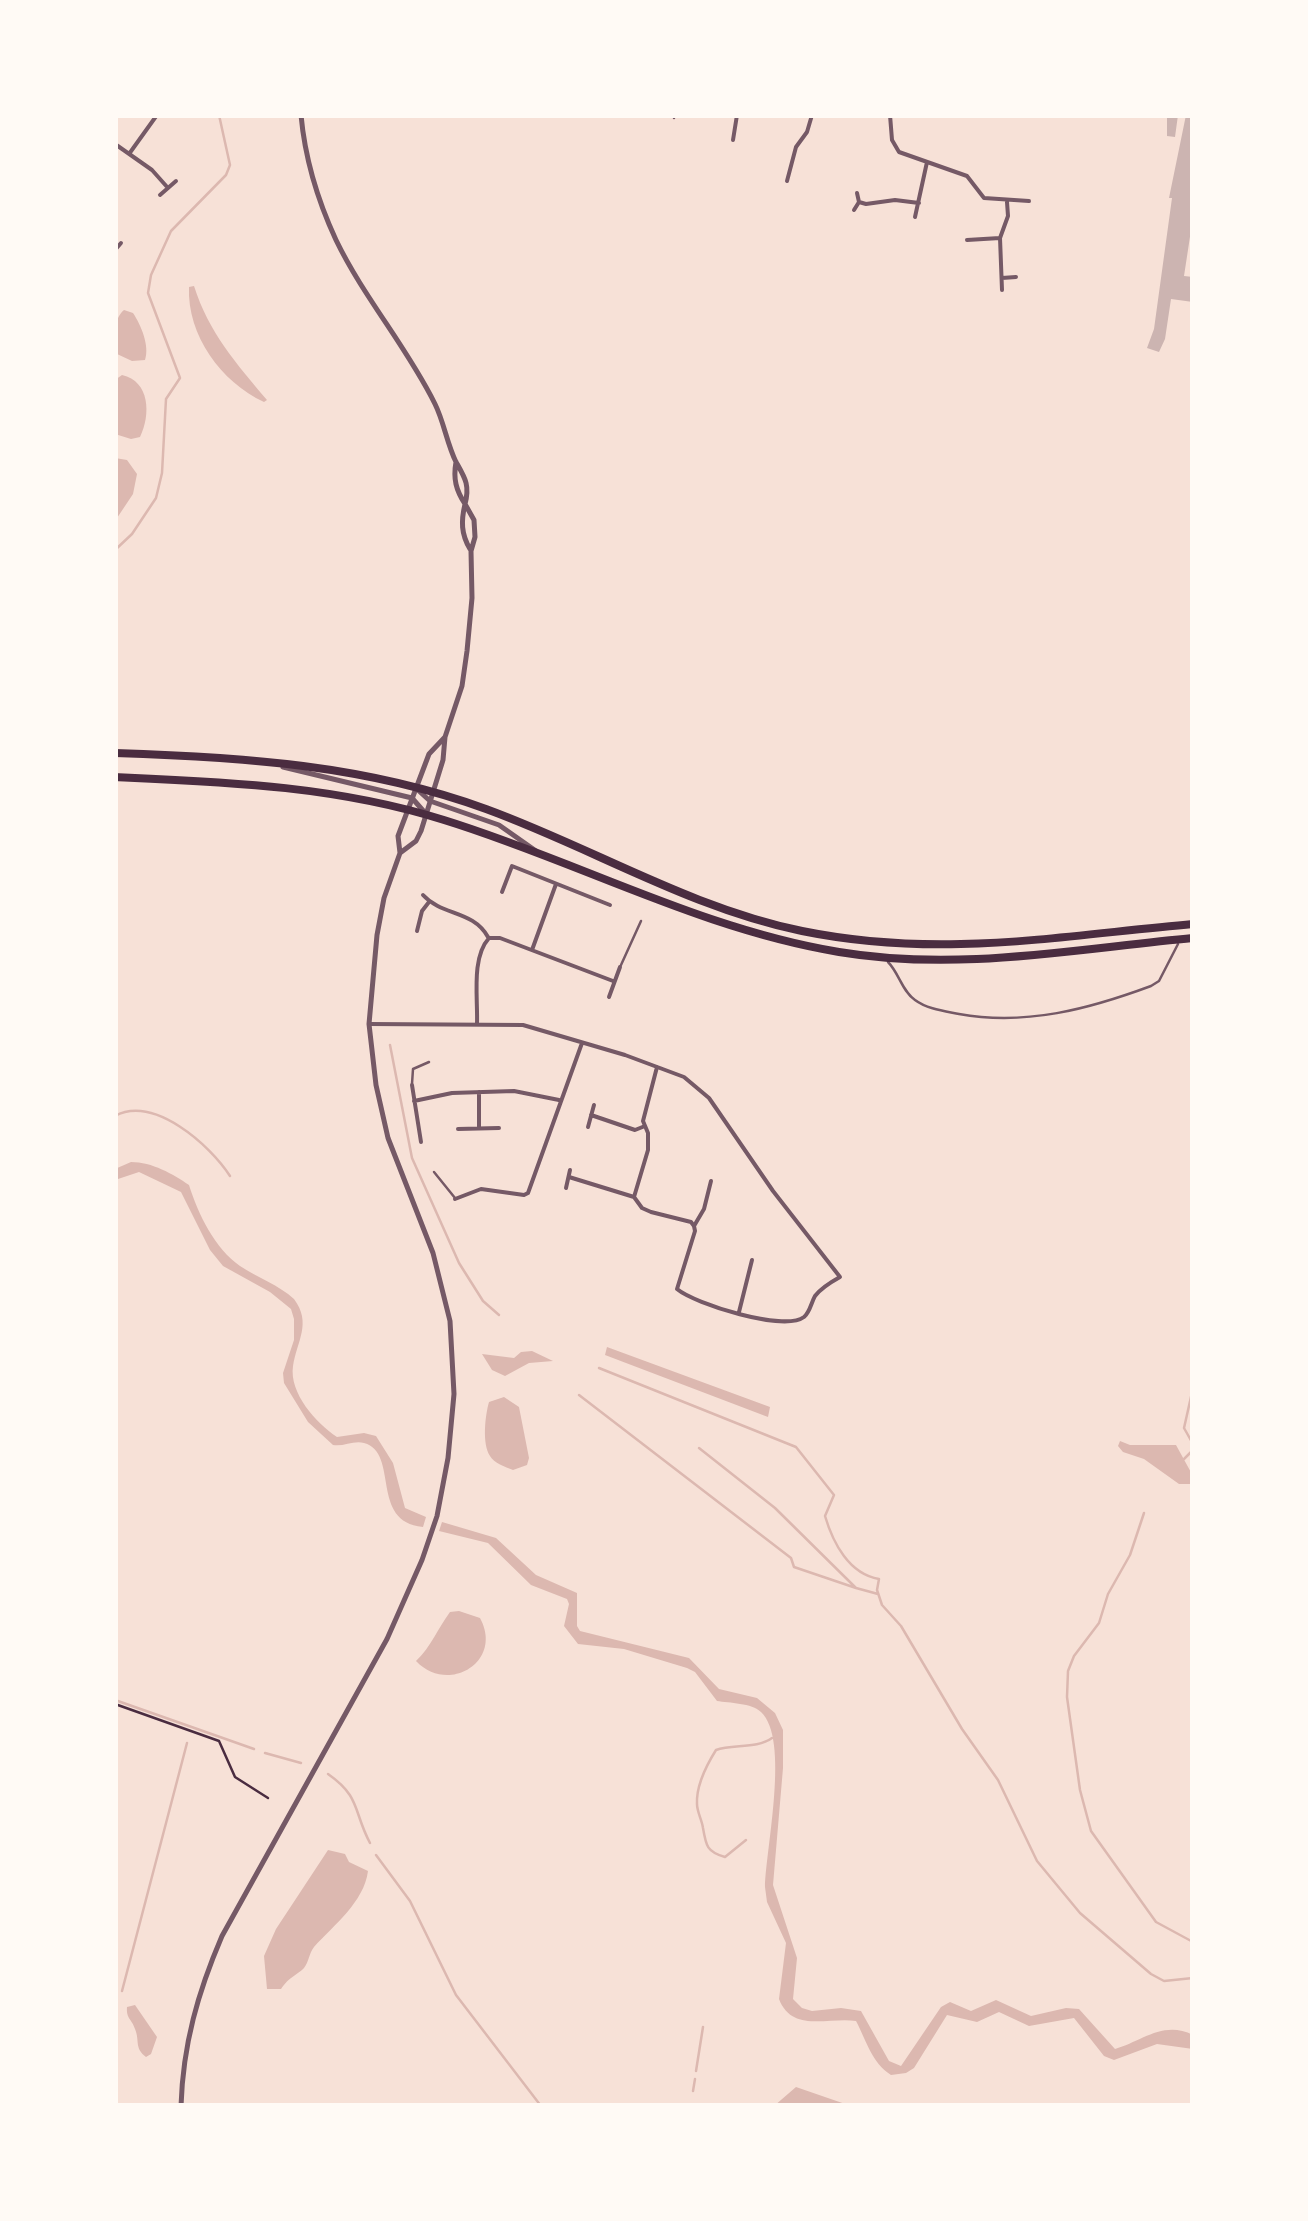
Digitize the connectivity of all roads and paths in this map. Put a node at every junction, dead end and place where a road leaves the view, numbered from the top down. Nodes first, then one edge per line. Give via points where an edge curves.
1 (156, 115) edge
2 (301, 115) edge
3 (737, 115) edge
4 (812, 115) edge
5 (890, 115) edge
6 (733, 140) dead end
7 (115, 144) edge
8 (130, 154) junction
9 (927, 162) junction
10 (176, 181) dead end
11 (787, 181) dead end
12 (168, 188) junction
13 (857, 193) dead end
14 (160, 196) dead end
15 (1029, 201) dead end
16 (859, 202) junction
17 (1007, 202) junction
18 (918, 204) junction
19 (854, 210) dead end
20 (916, 217) dead end
21 (1000, 238) junction
22 (967, 240) dead end
23 (121, 243) dead end
24 (115, 252) edge
25 (1002, 278) junction
26 (1016, 278) dead end
27 (1002, 290) dead end
28 (456, 462) junction
29 (465, 504) junction
30 (471, 551) junction
31 (444, 737) junction
32 (115, 754) edge
33 (256, 760) junction
34 (115, 777) edge
35 (418, 787) junction
36 (432, 796) junction
37 (412, 798) junction
38 (406, 809) junction
39 (426, 814) junction
40 (400, 853) junction
41 (538, 853) junction
42 (556, 884) junction
43 (502, 892) dead end
44 (423, 895) dead end
45 (429, 902) junction
46 (610, 905) dead end
47 (641, 920) dead end
48 (1193, 924) edge
49 (417, 931) dead end
50 (489, 938) junction
51 (1193, 938) edge
52 (1181, 939) junction
53 (532, 950) junction
54 (886, 958) junction
55 (620, 967) joint
56 (613, 981) junction
57 (609, 997) dead end
58 (370, 1024) junction
59 (477, 1024) junction
60 (582, 1043) junction
61 (429, 1062) dead end
62 (657, 1067) junction
63 (412, 1085) joint
64 (479, 1092) junction
65 (559, 1100) junction
66 (414, 1102) junction
67 (594, 1105) dead end
68 (591, 1115) junction
69 (645, 1126) junction
70 (588, 1127) dead end
71 (480, 1128) junction
72 (499, 1128) dead end
73 (458, 1129) dead end
74 (421, 1142) dead end
75 (570, 1170) dead end
76 (434, 1172) dead end
77 (568, 1178) junction
78 (712, 1180) dead end
79 (566, 1188) dead end
80 (634, 1197) junction
81 (455, 1199) joint
82 (694, 1226) junction
83 (752, 1260) dead end
84 (739, 1312) junction
85 (115, 1704) edge
86 (268, 1798) dead end
87 (180, 2106) edge

1 - 8 street
2 - 28 street via 305,153 336,240 437,406
3 - 6 street
4 - 11 street
5 - 9 street via 899,152
7 - 8 street
8 - 12 street
9 - 17 street via 966,176 984,198
9 - 18 street
10 - 12 street
12 - 14 street
13 - 16 street
15 - 17 street
16 - 18 street
16 - 19 street
17 - 21 street
18 - 20 street
21 - 22 street
21 - 25 street
23 - 24 street
25 - 26 street
25 - 27 street
28 - 29 street
28 - 29 street via 469,490
29 - 30 street via 461,521
29 - 30 street via 474,520
30 - 31 street via 467,652
31 - 35 street via 429,754
31 - 36 street
32 - 33 highway
33 - 35 highway
33 - 37 street
34 - 38 highway via 296,787
35 - 36 highway
35 - 37 street
36 - 39 street
36 - 41 street via 498,825
36 - 48 highway via 532,826 695,901 803,932 909,946 975,946
37 - 38 street
37 - 39 street
38 - 39 highway
38 - 40 street
39 - 40 street via 416,841
39 - 41 highway
40 - 58 street via 377,935
41 - 54 highway via 746,931
42 - 43 street via 512,866
42 - 46 street
42 - 53 street
44 - 45 street
45 - 49 street
45 - 50 street via 478,922
47 - 55 lane
50 - 53 street
50 - 59 street via 478,960
51 - 52 highway
52 - 54 highway via 983,960
52 - 54 lane via 1152,986 1033,1018 985,1018 928,1007 912,999
53 - 56 street
55 - 56 street
56 - 57 street
58 - 59 street
58 - 87 street via 388,1138 446,1298 454,1370 448,1458 437,1516 386,1639 222,1936 191,2019
59 - 60 street via 523,1026
60 - 62 street
60 - 65 street
61 - 63 lane via 413,1069
62 - 69 street
62 - 84 street via 684,1077 709,1098 840,1277 794,1321
63 - 66 street
64 - 65 street via 526,1091
64 - 66 street
64 - 71 street
65 - 81 street via 528,1192 481,1190
66 - 74 street
67 - 68 street
68 - 69 street via 635,1130
68 - 70 street
69 - 80 street via 648,1150
71 - 72 street
71 - 73 street
75 - 77 street
76 - 81 lane
77 - 79 street
77 - 80 street
78 - 82 street
80 - 82 street via 642,1208
82 - 84 street via 677,1289
83 - 84 street
85 - 86 path via 219,1741 234,1777

